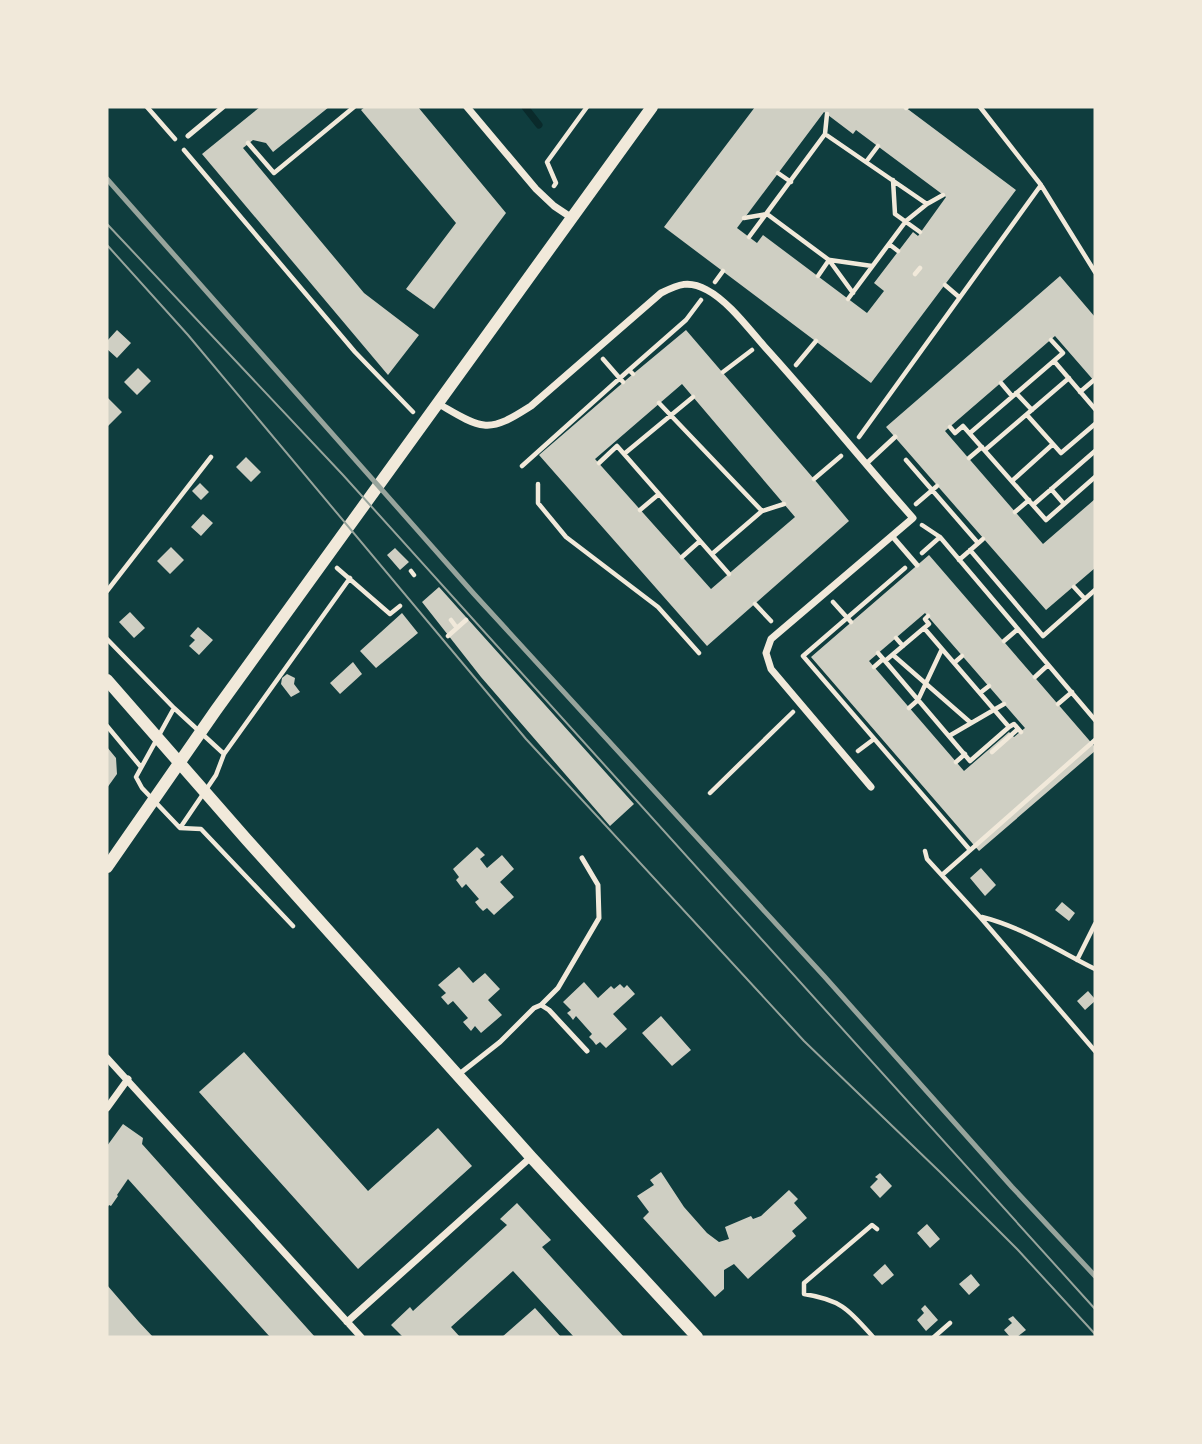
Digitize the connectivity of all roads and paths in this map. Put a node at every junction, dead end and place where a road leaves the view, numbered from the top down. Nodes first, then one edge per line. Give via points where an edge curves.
1 (148, 107) edge
2 (223, 107) edge
3 (354, 107) edge
4 (467, 107) edge
5 (587, 107) edge
6 (652, 107) edge
7 (980, 107) edge
8 (827, 114) dead end
9 (825, 134) junction
10 (188, 136) dead end
11 (248, 144) dead end
12 (878, 146) dead end
13 (866, 162) junction
14 (778, 173) dead end
15 (893, 180) junction
16 (791, 182) junction
17 (1041, 185) junction
18 (943, 195) dead end
19 (544, 198) junction
20 (927, 204) junction
21 (767, 215) junction
22 (572, 218) junction
23 (744, 218) dead end
24 (906, 221) junction
25 (920, 232) dead end
26 (749, 237) dead end
27 (889, 244) junction
28 (898, 251) dead end
29 (829, 260) junction
30 (872, 266) junction
31 (920, 268) dead end
32 (1095, 272) edge
33 (915, 274) dead end
34 (818, 276) dead end
35 (945, 285) dead end
36 (709, 290) junction
37 (853, 293) junction
38 (959, 297) junction
39 (848, 299) dead end
40 (1051, 340) dead end
41 (816, 341) dead end
42 (761, 343) junction
43 (595, 350) junction
44 (1054, 361) junction
45 (723, 372) dead end
46 (789, 373) junction
47 (1069, 378) junction
48 (622, 380) junction
49 (1094, 380) edge
50 (1001, 383) dead end
51 (1080, 392) junction
52 (1014, 395) junction
53 (693, 397) dead end
54 (438, 403) junction
55 (659, 403) dead end
56 (1095, 409) edge
57 (1032, 410) junction
58 (1027, 414) junction
59 (671, 415) junction
60 (424, 423) junction
61 (1095, 424) edge
62 (950, 427) dead end
63 (970, 433) junction
64 (895, 437) dead end
65 (1053, 444) junction
66 (853, 447) junction
67 (984, 449) junction
68 (1095, 451) edge
69 (624, 454) junction
70 (211, 457) dead end
71 (969, 458) dead end
72 (906, 460) dead end
73 (599, 463) dead end
74 (867, 463) junction
75 (522, 466) dead end
76 (1095, 477) edge
77 (814, 479) dead end
78 (1012, 481) junction
79 (538, 484) dead end
80 (937, 486) dead end
81 (1051, 489) junction
82 (932, 490) junction
83 (659, 494) junction
84 (949, 500) dead end
85 (1028, 500) junction
86 (784, 504) dead end
87 (944, 504) junction
88 (1064, 504) junction
89 (1033, 505) junction
90 (640, 510) dead end
91 (959, 510) dead end
92 (762, 511) junction
93 (907, 512) junction
94 (1015, 512) dead end
95 (954, 515) junction
96 (969, 522) dead end
97 (963, 526) junction
98 (892, 536) junction
99 (983, 539) dead end
100 (700, 541) junction
101 (978, 543) junction
102 (970, 550) junction
103 (712, 554) junction
104 (682, 557) dead end
105 (326, 558) junction
106 (959, 560) junction
107 (915, 563) junction
108 (729, 574) dead end
109 (350, 579) junction
110 (1074, 586) dead end
111 (1095, 590) edge
112 (107, 591) edge
113 (826, 593) junction
114 (1084, 599) junction
115 (755, 604) dead end
116 (400, 606) dead end
117 (928, 616) dead end
118 (451, 620) dead end
119 (466, 620) dead end
120 (849, 620) junction
121 (457, 628) junction
122 (925, 628) junction
123 (1018, 629) junction
124 (780, 632) junction
125 (448, 636) dead end
126 (896, 638) dead end
127 (107, 639) edge
128 (1004, 641) dead end
129 (903, 646) junction
130 (942, 649) junction
131 (699, 653) dead end
132 (878, 653) dead end
133 (893, 655) junction
134 (962, 656) dead end
135 (884, 660) junction
136 (954, 663) junction
137 (1048, 665) junction
138 (874, 667) dead end
139 (1035, 677) dead end
140 (107, 680) edge
141 (926, 684) junction
142 (989, 686) dead end
143 (1072, 692) junction
144 (980, 694) junction
145 (918, 700) junction
146 (801, 704) junction
147 (1003, 704) dead end
148 (1058, 704) dead end
149 (174, 708) junction
150 (909, 708) dead end
151 (994, 709) junction
152 (185, 718) dead end
153 (168, 719) dead end
154 (1095, 720) edge
155 (971, 723) junction
156 (107, 726) edge
157 (1009, 727) junction
158 (949, 736) junction
159 (1095, 740) edge
160 (215, 746) dead end
161 (992, 752) dead end
162 (224, 754) junction
163 (965, 754) junction
164 (956, 762) dead end
165 (179, 763) junction
166 (216, 775) dead end
167 (871, 787) dead end
168 (142, 789) dead end
169 (710, 793) dead end
170 (187, 818) dead end
171 (173, 821) dead end
172 (180, 828) junction
173 (970, 850) junction
174 (925, 851) dead end
175 (582, 858) dead end
176 (107, 867) edge
177 (942, 875) junction
178 (979, 916) junction
179 (1095, 924) edge
180 (293, 926) dead end
181 (1077, 960) junction
182 (1095, 969) edge
183 (541, 1004) junction
184 (587, 1051) dead end
185 (1095, 1051) edge
186 (107, 1058) edge
187 (458, 1075) junction
188 (128, 1079) junction
189 (107, 1108) edge
190 (531, 1157) junction
191 (877, 1229) dead end
192 (347, 1322) junction
193 (950, 1323) dead end
194 (361, 1337) edge
195 (697, 1337) edge
196 (873, 1337) edge
197 (933, 1337) edge

1 - 60 path via 355,352
2 - 10 lane
3 - 11 path via 274,173
4 - 19 street
5 - 19 path via 547,162 556,183
6 - 22 street
7 - 17 path
8 - 9 path
9 - 13 path
9 - 16 path
12 - 13 path
13 - 15 path
14 - 16 path
15 - 20 path
15 - 24 path via 895,214
16 - 21 path
17 - 32 path
17 - 38 path
18 - 20 path
19 - 22 street
20 - 24 path
21 - 23 path
21 - 26 path
21 - 29 path
22 - 54 street
24 - 25 path
24 - 27 path
27 - 28 path
27 - 30 path
29 - 30 path
29 - 34 path
29 - 37 path
30 - 37 path
31 - 33 path
35 - 38 path
36 - 42 street
36 - 43 street via 686,283 675,286
36 - 48 path via 686,320
37 - 39 path
38 - 66 path
40 - 44 path via 1063,353
41 - 46 path
42 - 45 path
42 - 46 street
43 - 48 path
43 - 54 street via 509,420 485,426
44 - 47 path
44 - 52 path
46 - 66 street
47 - 51 path
47 - 57 path
48 - 75 path
49 - 51 path
50 - 52 path
51 - 56 path
52 - 57 path
52 - 63 path
53 - 59 path
54 - 60 street
55 - 59 path
57 - 58 path
58 - 65 path
58 - 67 path
59 - 69 path
59 - 92 path
60 - 105 street
61 - 65 path via 1061,453
62 - 63 path via 955,433 964,426
63 - 67 path
64 - 74 lane
65 - 78 path
66 - 74 street
66 - 77 path
67 - 71 path
67 - 78 path
68 - 81 path
69 - 73 path via 617,446
69 - 83 path
70 - 112 path
72 - 82 path
74 - 93 street
76 - 88 path
78 - 85 path
79 - 131 path via 538,503 566,537 658,607
80 - 82 path
81 - 88 path
81 - 89 path
82 - 87 path
82 - 93 path
83 - 90 path
83 - 100 path
84 - 87 path
85 - 89 path
85 - 94 path
86 - 92 path
87 - 95 path
88 - 89 path via 1046,520
91 - 95 path
92 - 103 path
93 - 98 street via 913,518
95 - 97 path
96 - 97 path
97 - 101 path
98 - 107 lane
98 - 113 street
99 - 101 path
100 - 103 path
100 - 104 path
101 - 102 path
102 - 106 path
102 - 114 path via 1043,635
103 - 108 path
105 - 109 path
105 - 165 street
106 - 107 path via 940,537
106 - 123 path
107 - 120 path
109 - 116 path via 390,614
109 - 162 path
110 - 114 path
111 - 114 path
113 - 120 path
113 - 124 street
115 - 124 path
117 - 122 path
118 - 121 path
119 - 121 path
120 - 173 path via 803,656
121 - 125 path
122 - 129 path
122 - 130 path
123 - 128 path
123 - 137 path
124 - 146 street via 771,639 766,653 771,669
126 - 129 path
127 - 149 path
129 - 133 path
130 - 136 path
130 - 141 path
132 - 135 path
133 - 135 path
133 - 141 path
134 - 136 path
135 - 138 path
135 - 145 path
136 - 144 path
137 - 139 path
137 - 143 path
140 - 165 street
141 - 145 path
141 - 155 path
142 - 144 path
143 - 148 path
143 - 154 path
144 - 151 path
145 - 150 path
145 - 158 path
146 - 167 street
146 - 169 path
147 - 151 path
149 - 152 path
149 - 153 path
151 - 155 path
151 - 157 path
155 - 158 path
156 - 168 path via 143,765 136,777
157 - 161 path via 1013,723 1019,730
157 - 163 path via 970,761
158 - 163 path
159 - 173 path
160 - 162 path
162 - 166 path
163 - 164 path
165 - 176 street
165 - 187 street
170 - 172 path
171 - 172 path
172 - 180 path via 201,829
173 - 177 path
174 - 177 path
175 - 183 lane via 598,885 599,918 558,988
177 - 178 path
178 - 181 path
178 - 185 path
179 - 181 path
181 - 182 path
183 - 184 lane
183 - 187 lane
186 - 188 street
187 - 190 street
188 - 189 street
188 - 192 street
190 - 192 street
190 - 195 street
191 - 196 path via 872,1224 804,1283 804,1294 848,1309
192 - 194 street
193 - 197 path

